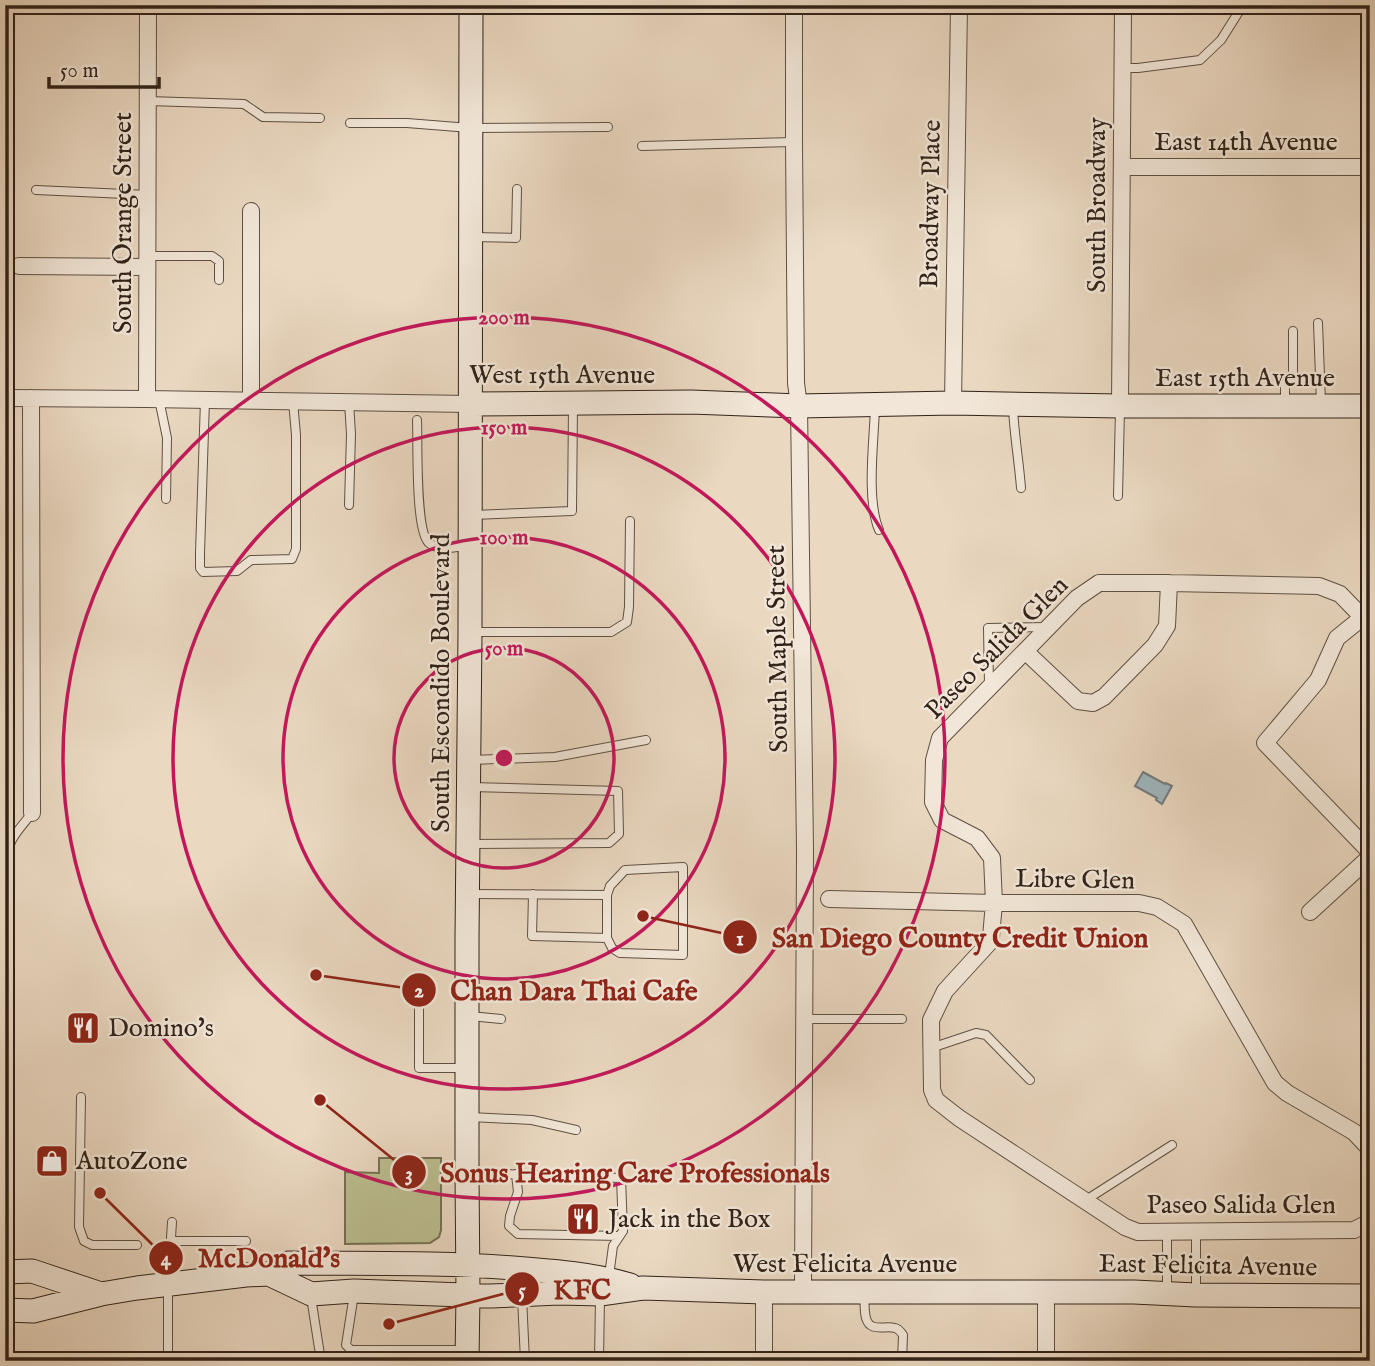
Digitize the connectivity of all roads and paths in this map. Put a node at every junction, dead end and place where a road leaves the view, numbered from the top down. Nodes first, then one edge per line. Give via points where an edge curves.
1 (148, 5) edge
2 (471, 5) edge
3 (794, 5) edge
4 (959, 5) edge
5 (1123, 5) edge
6 (1218, 5) edge
7 (1241, 8) edge
8 (1122, 68) junction
9 (148, 101) junction
10 (320, 118) dead end
11 (350, 123) dead end
12 (608, 127) dead end
13 (470, 128) junction
14 (794, 142) junction
15 (642, 146) dead end
16 (1122, 167) junction
17 (1370, 167) edge
18 (517, 189) dead end
19 (36, 190) dead end
20 (148, 195) junction
21 (251, 211) dead end
22 (470, 237) junction
23 (148, 262) junction
24 (19, 266) dead end
25 (219, 280) dead end
26 (1318, 323) dead end
27 (1293, 331) dead end
28 (5, 398) edge
29 (31, 398) junction
30 (153, 399) junction
31 (205, 400) junction
32 (251, 400) junction
33 (293, 401) junction
34 (349, 402) junction
35 (573, 403) junction
36 (953, 403) junction
37 (470, 404) junction
38 (875, 404) junction
39 (1013, 404) junction
40 (799, 406) junction
41 (1120, 406) junction
42 (1285, 406) junction
43 (1370, 406) edge
44 (1321, 407) junction
45 (417, 420) dead end
46 (1021, 488) dead end
47 (1118, 496) dead end
48 (166, 499) dead end
49 (349, 505) dead end
50 (470, 515) junction
51 (630, 521) dead end
52 (879, 530) dead end
53 (469, 545) junction
54 (1169, 583) junction
55 (1366, 621) edge
56 (1049, 627) junction
57 (470, 632) junction
58 (1025, 651) junction
59 (989, 688) junction
60 (646, 740) dead end
61 (468, 760) junction
62 (468, 787) junction
63 (32, 813) joint
64 (468, 844) junction
65 (1370, 855) edge
66 (5, 863) edge
67 (467, 894) junction
68 (533, 894) junction
69 (607, 895) junction
70 (829, 899) dead end
71 (994, 904) junction
72 (1310, 912) dead end
73 (5, 919) edge
74 (607, 938) junction
75 (6, 984) edge
76 (419, 1009) dead end
77 (467, 1016) junction
78 (501, 1019) dead end
79 (804, 1019) junction
80 (902, 1020) dead end
81 (931, 1048) junction
82 (467, 1068) junction
83 (1030, 1080) dead end
84 (81, 1097) dead end
85 (467, 1117) junction
86 (576, 1130) dead end
87 (1172, 1145) dead end
88 (1370, 1149) edge
89 (467, 1172) junction
90 (516, 1174) junction
91 (1085, 1200) junction
92 (172, 1222) dead end
93 (1370, 1222) edge
94 (1167, 1231) junction
95 (1196, 1231) junction
96 (619, 1236) junction
97 (171, 1241) junction
98 (246, 1241) dead end
99 (137, 1245) dead end
100 (468, 1264) junction
101 (5, 1272) edge
102 (269, 1274) junction
103 (168, 1285) junction
104 (604, 1287) junction
105 (354, 1291) junction
106 (764, 1292) junction
107 (803, 1292) junction
108 (864, 1292) junction
109 (1046, 1293) junction
110 (101, 1294) junction
111 (311, 1294) junction
112 (1167, 1294) junction
113 (468, 1295) junction
114 (522, 1295) junction
115 (1196, 1295) junction
116 (1370, 1296) edge
117 (5, 1310) edge
118 (351, 1350) junction
119 (467, 1355) edge
120 (167, 1361) edge
121 (321, 1361) edge
122 (347, 1361) edge
123 (525, 1361) edge
124 (599, 1361) edge
125 (764, 1361) edge
126 (902, 1361) edge
127 (1046, 1361) edge

1 - 9 street, South Orange Street
2 - 13 main road, South Escondido Boulevard
3 - 14 street, South Maple Street
4 - 36 street, Broadway Place
5 - 8 street, South Broadway
6 - 7 lane
7 - 8 lane via 1222,40 1200,60
8 - 16 street, South Broadway
9 - 10 lane via 244,104 262,117
9 - 20 street, South Orange Street
11 - 13 lane
12 - 13 lane
13 - 22 main road, South Escondido Boulevard
14 - 15 lane
14 - 40 street, South Maple Street
16 - 17 street, East 14th Avenue
16 - 41 street, South Broadway
18 - 22 lane via 516,238
19 - 20 lane
20 - 23 street, South Orange Street
21 - 32 street
22 - 37 main road, South Escondido Boulevard
23 - 24 street
23 - 25 lane via 212,256 219,261
23 - 30 street, South Orange Street
26 - 44 lane
27 - 42 lane via 1293,375 1285,382
28 - 29 street, West 15th Avenue
29 - 30 street, West 15th Avenue
29 - 63 street
30 - 31 street, West 15th Avenue
30 - 48 lane via 167,438
31 - 32 street, West 15th Avenue
31 - 33 lane via 203,572 237,571 251,561 294,557
32 - 33 street, West 15th Avenue
33 - 34 street, West 15th Avenue
34 - 37 street, West 15th Avenue
34 - 49 lane
35 - 37 main road, West 15th Avenue
35 - 40 main road, West 15th Avenue via 691,401
35 - 50 lane via 572,511
36 - 38 main road, West 15th Avenue
36 - 39 main road, West 15th Avenue
37 - 50 main road, South Escondido Boulevard
38 - 40 main road, West 15th Avenue
38 - 52 lane via 872,491
39 - 41 main road, West 15th Avenue
39 - 46 lane
40 - 79 street, South Maple Street
41 - 42 main road, East 15th Avenue
41 - 47 lane
42 - 44 main road, East 15th Avenue
43 - 44 main road, East 15th Avenue
45 - 53 lane via 423,534 440,548
50 - 53 main road, South Escondido Boulevard
51 - 57 lane via 627,622 611,632
53 - 57 main road, South Escondido Boulevard
54 - 55 street, Paseo Salida Glen via 1319,586 1340,594
54 - 56 street, Paseo Salida Glen via 1100,583 1077,598
54 - 58 street via 1167,626 1155,645 1093,703 1078,701
55 - 65 street via 1338,638 1318,680 1265,744
56 - 58 street, Paseo Salida Glen
56 - 59 lane via 988,628
57 - 61 main road, South Escondido Boulevard
58 - 59 street, Paseo Salida Glen
59 - 71 street, Paseo Salida Glen via 940,738 934,760 933,802 942,820 977,838 992,859
60 - 61 lane via 555,757
61 - 62 main road, South Escondido Boulevard
62 - 64 main road, South Escondido Boulevard
62 - 64 lane via 618,791 619,834 609,843
63 - 66 lane via 11,840
64 - 67 main road, South Escondido Boulevard
65 - 72 street
67 - 68 lane
67 - 77 main road, South Escondido Boulevard
68 - 69 lane
68 - 74 lane via 532,936
69 - 74 lane
69 - 74 lane via 625,870 683,867 683,955 621,953
70 - 71 street, Libre Glen
71 - 81 street, Paseo Salida Glen via 988,944 945,991 931,1020
71 - 88 street, Libre Glen via 1139,903 1157,907 1184,924 1275,1083 1354,1132
73 - 75 lane
76 - 82 lane via 419,1068
77 - 78 lane
77 - 82 main road, South Escondido Boulevard
79 - 80 lane
79 - 107 street, South Maple Street
81 - 83 lane via 976,1033 986,1035
81 - 91 street, Paseo Salida Glen via 936,1100
82 - 85 main road, South Escondido Boulevard
84 - 99 lane via 79,1227 84,1241
85 - 86 lane via 532,1119
85 - 89 main road, South Escondido Boulevard
87 - 91 lane
89 - 90 lane
89 - 100 main road, South Escondido Boulevard
90 - 96 lane via 621,1178
90 - 96 lane via 518,1192 509,1226 519,1234
91 - 94 street, Paseo Salida Glen via 1125,1227
92 - 97 lane
93 - 95 street, Paseo Salida Glen via 1354,1230
94 - 95 street, Paseo Salida Glen
94 - 112 lane
95 - 115 lane
96 - 104 lane
97 - 98 lane
97 - 103 lane
100 - 102 main road, West Felicita Avenue via 288,1263
100 - 104 main road, West Felicita Avenue via 555,1271
100 - 113 main road, South Escondido Boulevard
101 - 110 main road, West Felicita Avenue via 32,1271
102 - 103 main road, West Felicita Avenue
102 - 111 main road, West Felicita Avenue
103 - 110 main road, West Felicita Avenue
103 - 120 lane
104 - 106 main road, West Felicita Avenue
104 - 114 main road, West Felicita Avenue
104 - 124 lane
105 - 111 main road, West Felicita Avenue
105 - 113 main road, West Felicita Avenue
105 - 118 lane via 346,1345
106 - 107 main road, West Felicita Avenue
106 - 125 street
107 - 108 main road, West Felicita Avenue
108 - 109 main road, West Felicita Avenue
108 - 126 lane via 866,1320 871,1326 898,1329 903,1335
109 - 112 main road, East Felicita Avenue
109 - 127 street
110 - 117 main road, West Felicita Avenue via 33,1311
111 - 121 lane
112 - 115 main road, East Felicita Avenue
113 - 114 main road, West Felicita Avenue
113 - 119 main road, South Escondido Boulevard
114 - 123 lane
115 - 116 main road, East Felicita Avenue
118 - 119 lane
118 - 122 lane

